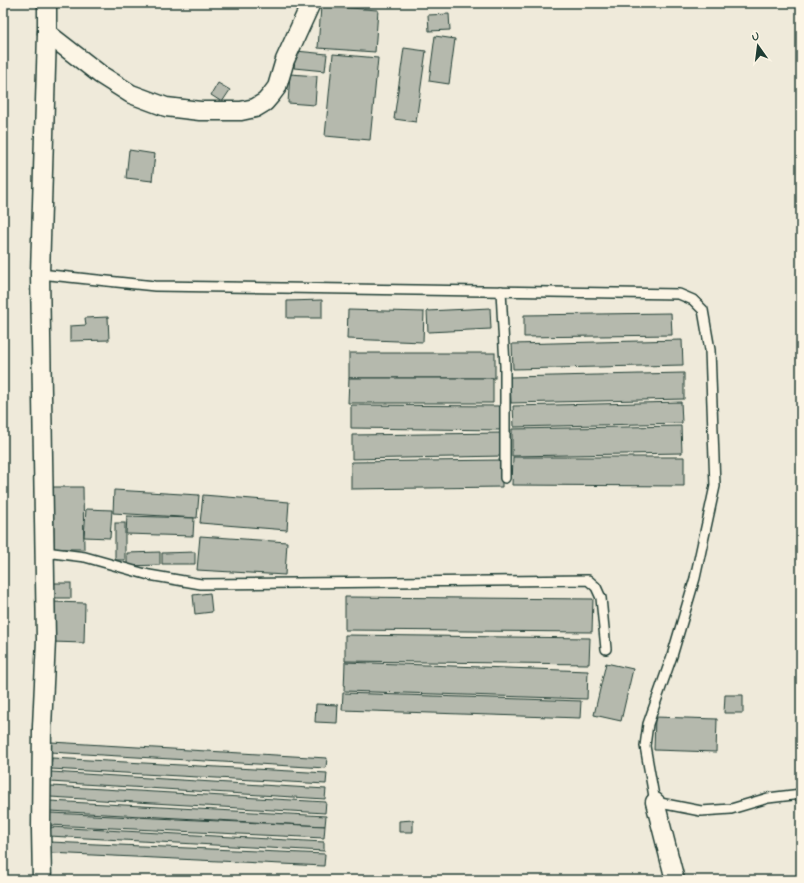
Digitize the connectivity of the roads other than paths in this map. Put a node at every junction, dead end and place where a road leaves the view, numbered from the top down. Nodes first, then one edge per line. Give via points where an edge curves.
1 (47, 3) edge
2 (311, 3) edge
3 (47, 33) junction
4 (40, 274) junction
5 (501, 291) junction
6 (505, 478) dead end
7 (45, 552) junction
8 (606, 649) dead end
9 (801, 794) edge
10 (655, 802) junction
11 (42, 880) edge
12 (675, 880) edge

1 - 3 street
2 - 3 street via 272,95 255,108 241,111 200,111 166,107 131,94 101,76
3 - 4 street
4 - 5 lane via 155,286
4 - 7 street
5 - 6 lane via 505,366
5 - 10 lane via 679,294 693,300 703,310 710,350 715,486 695,578 672,656 648,724 645,746
7 - 8 lane via 85,557 148,575 201,584 588,580 596,587 601,598
7 - 11 street
9 - 10 lane via 768,798 731,809 701,811
10 - 12 street

